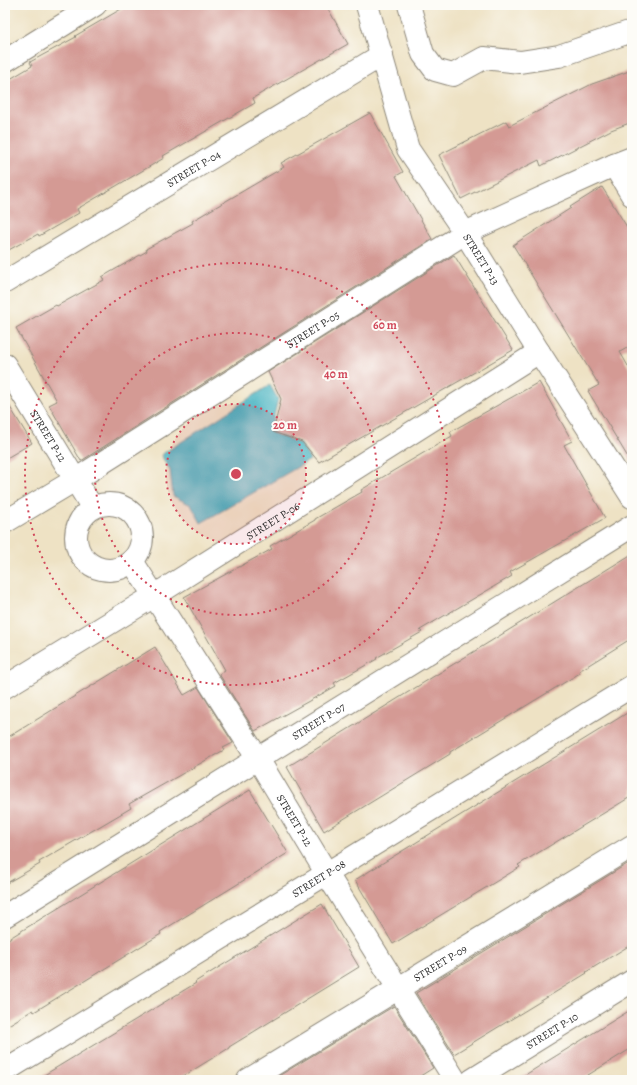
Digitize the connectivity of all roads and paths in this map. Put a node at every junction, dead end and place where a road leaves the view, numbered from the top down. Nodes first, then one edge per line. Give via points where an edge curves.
1 (95, 5) edge
2 (367, 5) edge
3 (409, 5) edge
4 (632, 31) edge
5 (382, 55) junction
6 (5, 61) edge
7 (623, 162) edge
8 (632, 195) edge
9 (465, 233) junction
10 (5, 282) edge
11 (539, 352) junction
12 (5, 365) edge
13 (75, 480) junction
14 (632, 497) edge
15 (92, 507) junction
16 (5, 522) edge
17 (632, 526) edge
18 (132, 562) junction
19 (154, 596) junction
20 (632, 686) edge
21 (5, 687) edge
22 (258, 759) junction
23 (632, 846) edge
24 (327, 874) junction
25 (5, 916) edge
26 (632, 981) edge
27 (397, 988) junction
28 (5, 1071) edge
29 (248, 1080) edge
30 (455, 1080) edge
31 (472, 1080) edge

1 - 6 street
2 - 5 street, STREET P-13
3 - 4 street via 423,54 435,70 453,75 484,58 520,62 559,56
5 - 9 street, STREET P-13 via 408,149
5 - 10 street, STREET P-04
7 - 8 street
7 - 9 street, STREET P-05
9 - 11 street, STREET P-13
9 - 13 street, STREET P-05
11 - 14 street, STREET P-13
11 - 19 street, STREET P-06
12 - 13 street, STREET P-12
13 - 15 street, STREET P-12
13 - 16 street, STREET P-05
15 - 18 street via 107,502 123,506 136,516 142,531 141,548
15 - 18 street via 80,519 75,534 78,550 87,563 102,570 118,570
17 - 22 street, STREET P-07
18 - 19 street, STREET P-12
19 - 21 street, STREET P-06
19 - 22 street, STREET P-12
20 - 24 street, STREET P-08
22 - 24 street, STREET P-12
22 - 25 street, STREET P-07
23 - 27 street, STREET P-09
24 - 27 street, STREET P-12
24 - 28 street, STREET P-08
26 - 31 street, STREET P-10
27 - 29 street, STREET P-09
27 - 30 street, STREET P-12

